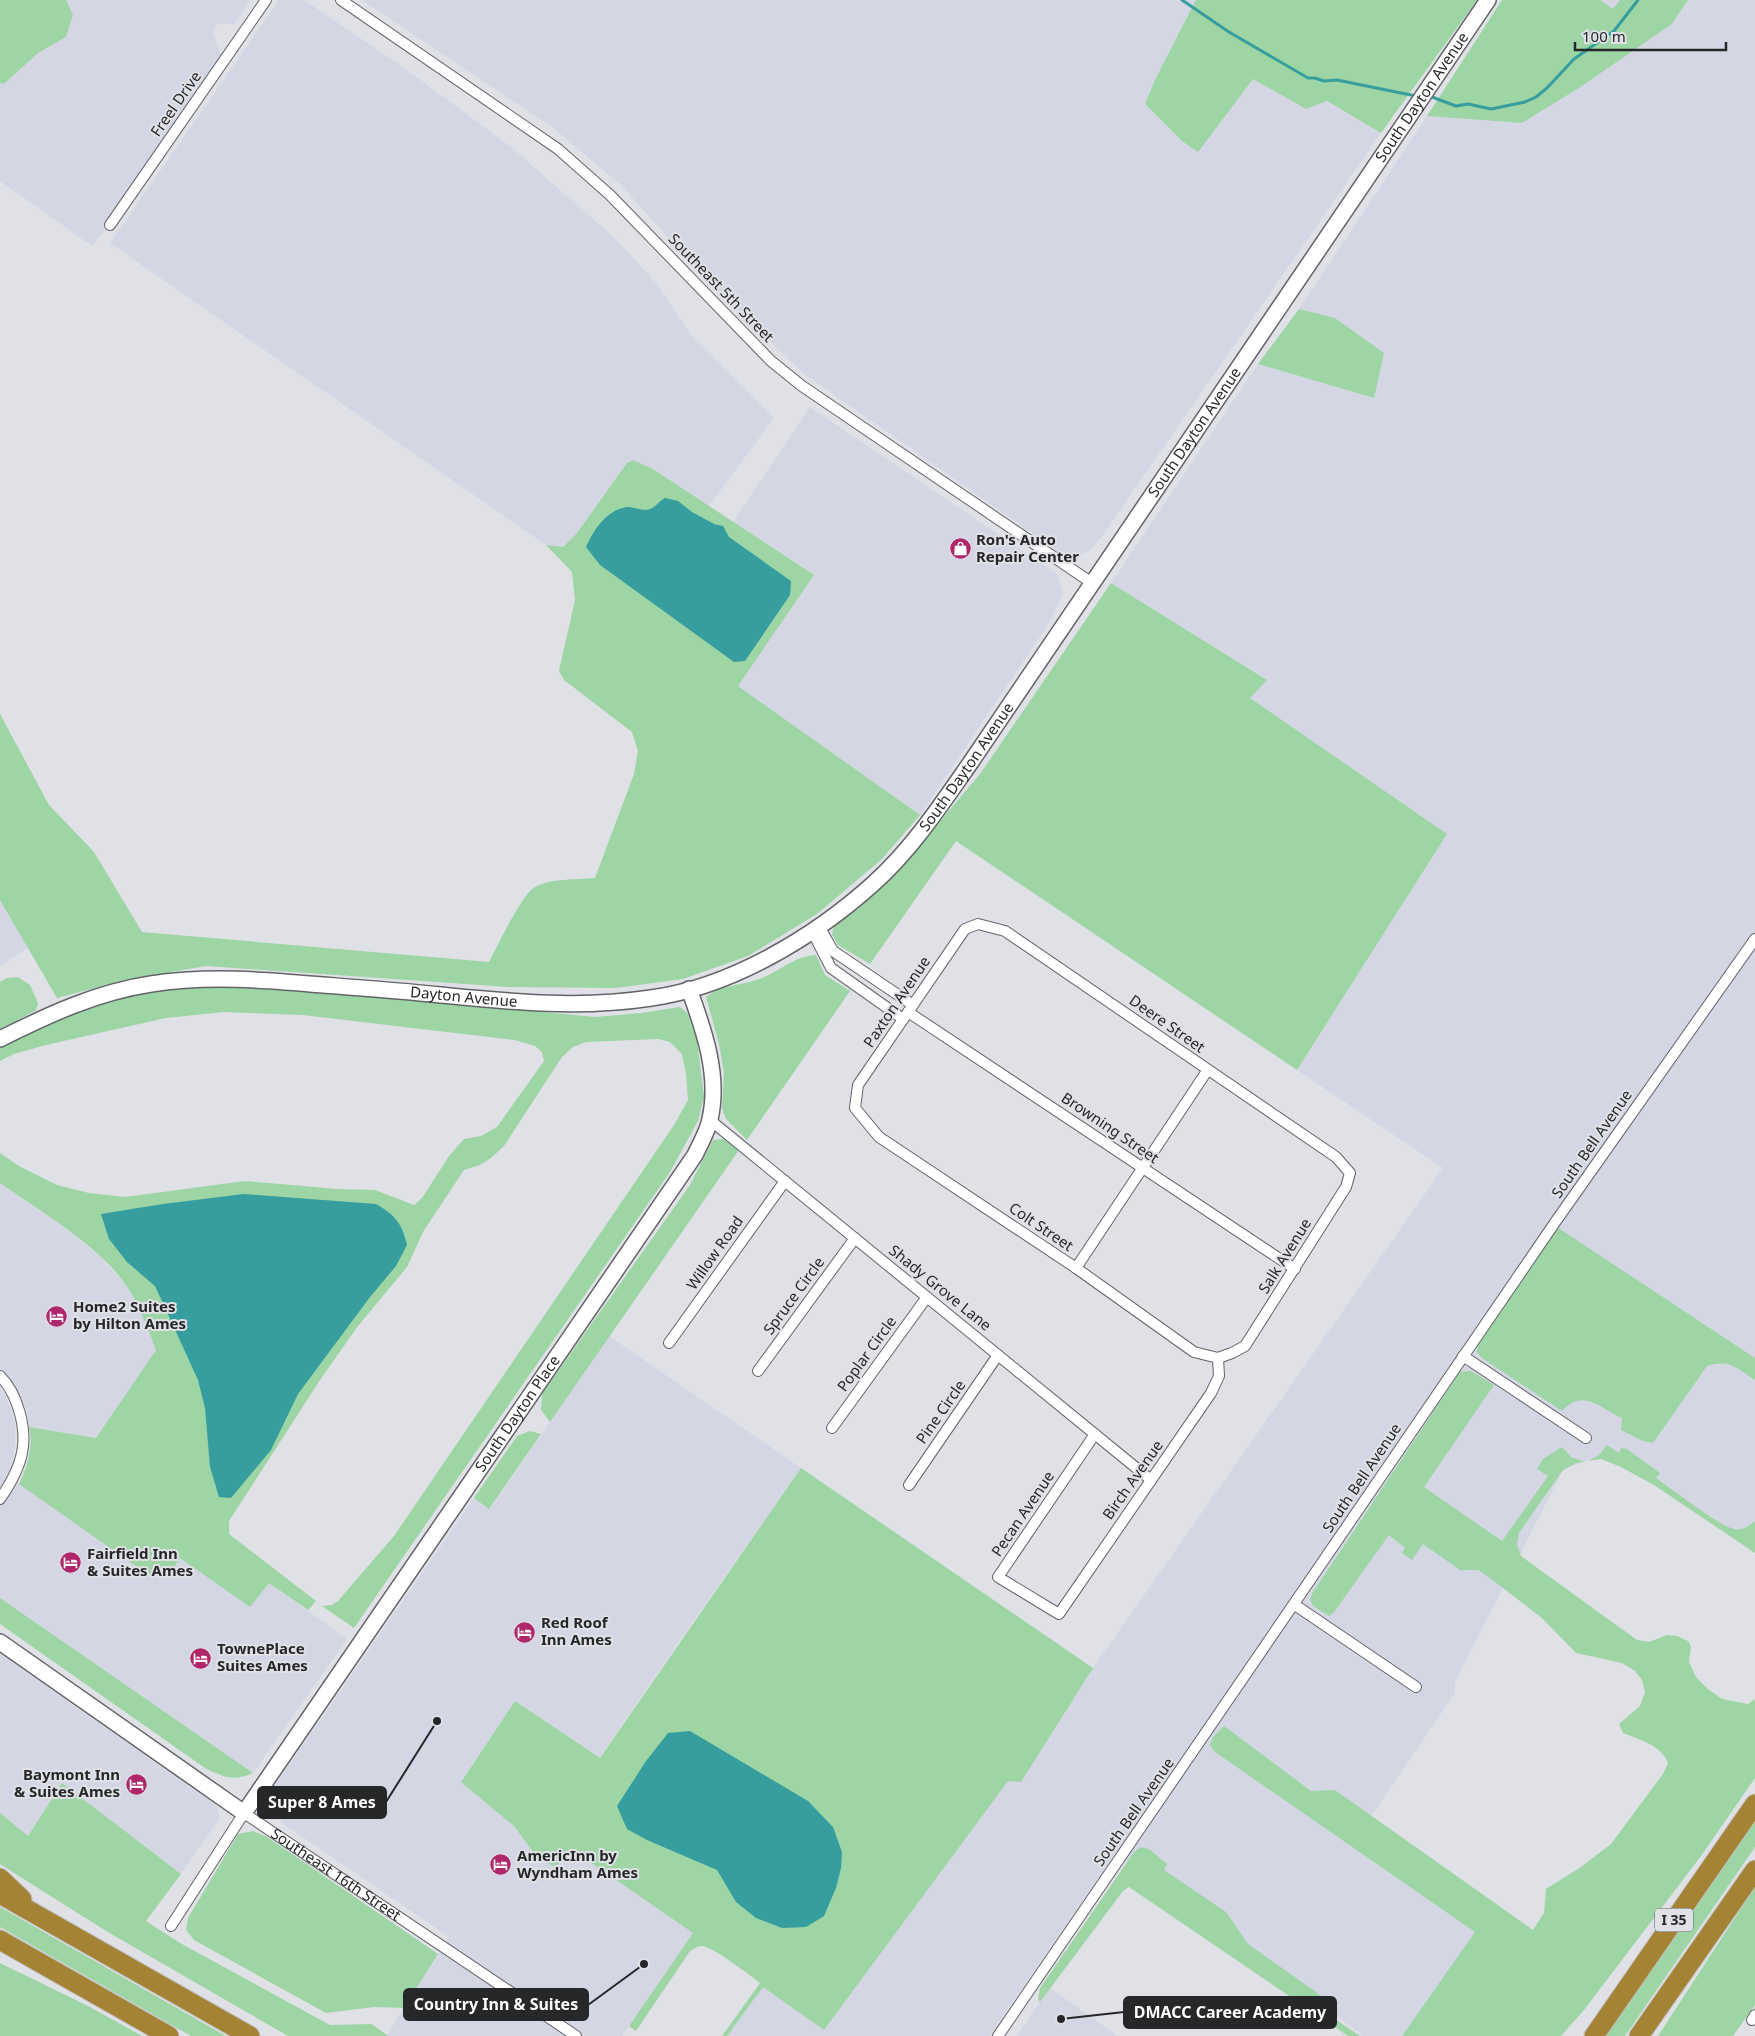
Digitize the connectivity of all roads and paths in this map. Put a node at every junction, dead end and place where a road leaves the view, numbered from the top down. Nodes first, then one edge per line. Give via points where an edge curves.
1 (266, 0) edge
2 (341, 0) edge
3 (1488, 0) edge
4 (110, 225) dead end
5 (1092, 582) junction
6 (897, 861) joint
7 (978, 924) joint
8 (816, 929) junction
9 (1755, 940) edge
10 (689, 990) junction
11 (908, 1012) junction
12 (0, 1039) edge
13 (1207, 1070) junction
14 (855, 1108) joint
15 (710, 1120) junction
16 (1336, 1157) joint
17 (1143, 1168) junction
18 (785, 1180) junction
19 (855, 1238) junction
20 (1076, 1268) junction
21 (1295, 1269) junction
22 (927, 1297) junction
23 (669, 1343) dead end
24 (998, 1355) junction
25 (1463, 1356) junction
26 (1218, 1358) junction
27 (758, 1371) dead end
28 (0, 1376) edge
29 (832, 1428) dead end
30 (1095, 1434) junction
31 (1586, 1438) dead end
32 (1151, 1480) junction
33 (909, 1485) dead end
34 (0, 1499) edge
35 (1295, 1604) junction
36 (1059, 1614) joint
37 (0, 1642) edge
38 (1416, 1687) dead end
39 (1755, 1804) edge
40 (244, 1813) junction
41 (1755, 1870) edge
42 (0, 1878) edge
43 (0, 1894) edge
44 (1732, 1903) junction
45 (41, 1917) junction
46 (171, 1926) dead end
47 (0, 1940) edge
48 (1653, 1950) junction
49 (0, 1952) edge
50 (143, 2022) junction
51 (169, 2036) edge
52 (250, 2036) edge
53 (576, 2036) edge
54 (998, 2036) edge
55 (1580, 2036) edge
56 (1594, 2036) edge
57 (1639, 2036) edge
58 (1649, 2036) edge

1 - 4 street, Freel Drive
2 - 5 street, Southeast 5th Street via 558,149 610,195 764,354 802,386
3 - 5 main road, South Dayton Avenue
5 - 6 main road, South Dayton Avenue via 971,762
6 - 8 main road, Dayton Avenue
7 - 11 street, Paxton Avenue via 965,929
7 - 13 street, Deere Street via 1005,931
8 - 10 main road, Dayton Avenue via 759,961
8 - 11 street, Browning Street via 833,950
8 - 11 street, Browning Street via 831,968
9 - 25 street, South Bell Avenue
10 - 12 main road, Dayton Avenue via 652,998 589,1004 528,1004 259,980 206,979 152,984 109,993 50,1014
10 - 15 main road, South Dayton Place via 708,1048 713,1088
11 - 14 street, Paxton Avenue via 858,1085
11 - 17 street, Browning Street
13 - 16 street, Deere Street
13 - 17 street
14 - 20 street, Colt Street via 879,1137
15 - 18 street, Shady Grove Lane
15 - 40 main road, South Dayton Place via 695,1155
16 - 21 street, Salk Avenue via 1350,1173 1346,1187
17 - 20 street
17 - 21 street, Browning Street
18 - 19 street, Shady Grove Lane
18 - 23 street, Willow Road
19 - 22 street, Shady Grove Lane
19 - 27 street, Spruce Circle
20 - 26 street, Colt Street via 1194,1352
21 - 26 street, Salk Avenue via 1245,1346
22 - 24 street, Shady Grove Lane
22 - 29 street, Poplar Circle
24 - 30 street, Shady Grove Lane
24 - 33 street, Pine Circle
25 - 31 street
25 - 35 street, South Bell Avenue
26 - 32 street, Birch Avenue via 1219,1376 1212,1393
28 - 34 street via 18,1407 23,1438 22,1454
30 - 32 street, Shady Grove Lane
30 - 36 street, Pecan Avenue via 998,1577
32 - 36 street, Birch Avenue
35 - 38 street
35 - 54 street, South Bell Avenue
37 - 40 main road, Southeast 16th Street
39 - 48 highway, I 35
40 - 46 street
40 - 53 street, Southeast 16th Street
41 - 44 highway, I 35
42 - 45 highway
43 - 45 highway
44 - 57 highway, I 35
44 - 58 highway
45 - 52 highway
47 - 50 highway
48 - 55 highway
48 - 56 highway, I 35
49 - 50 highway
50 - 51 highway

